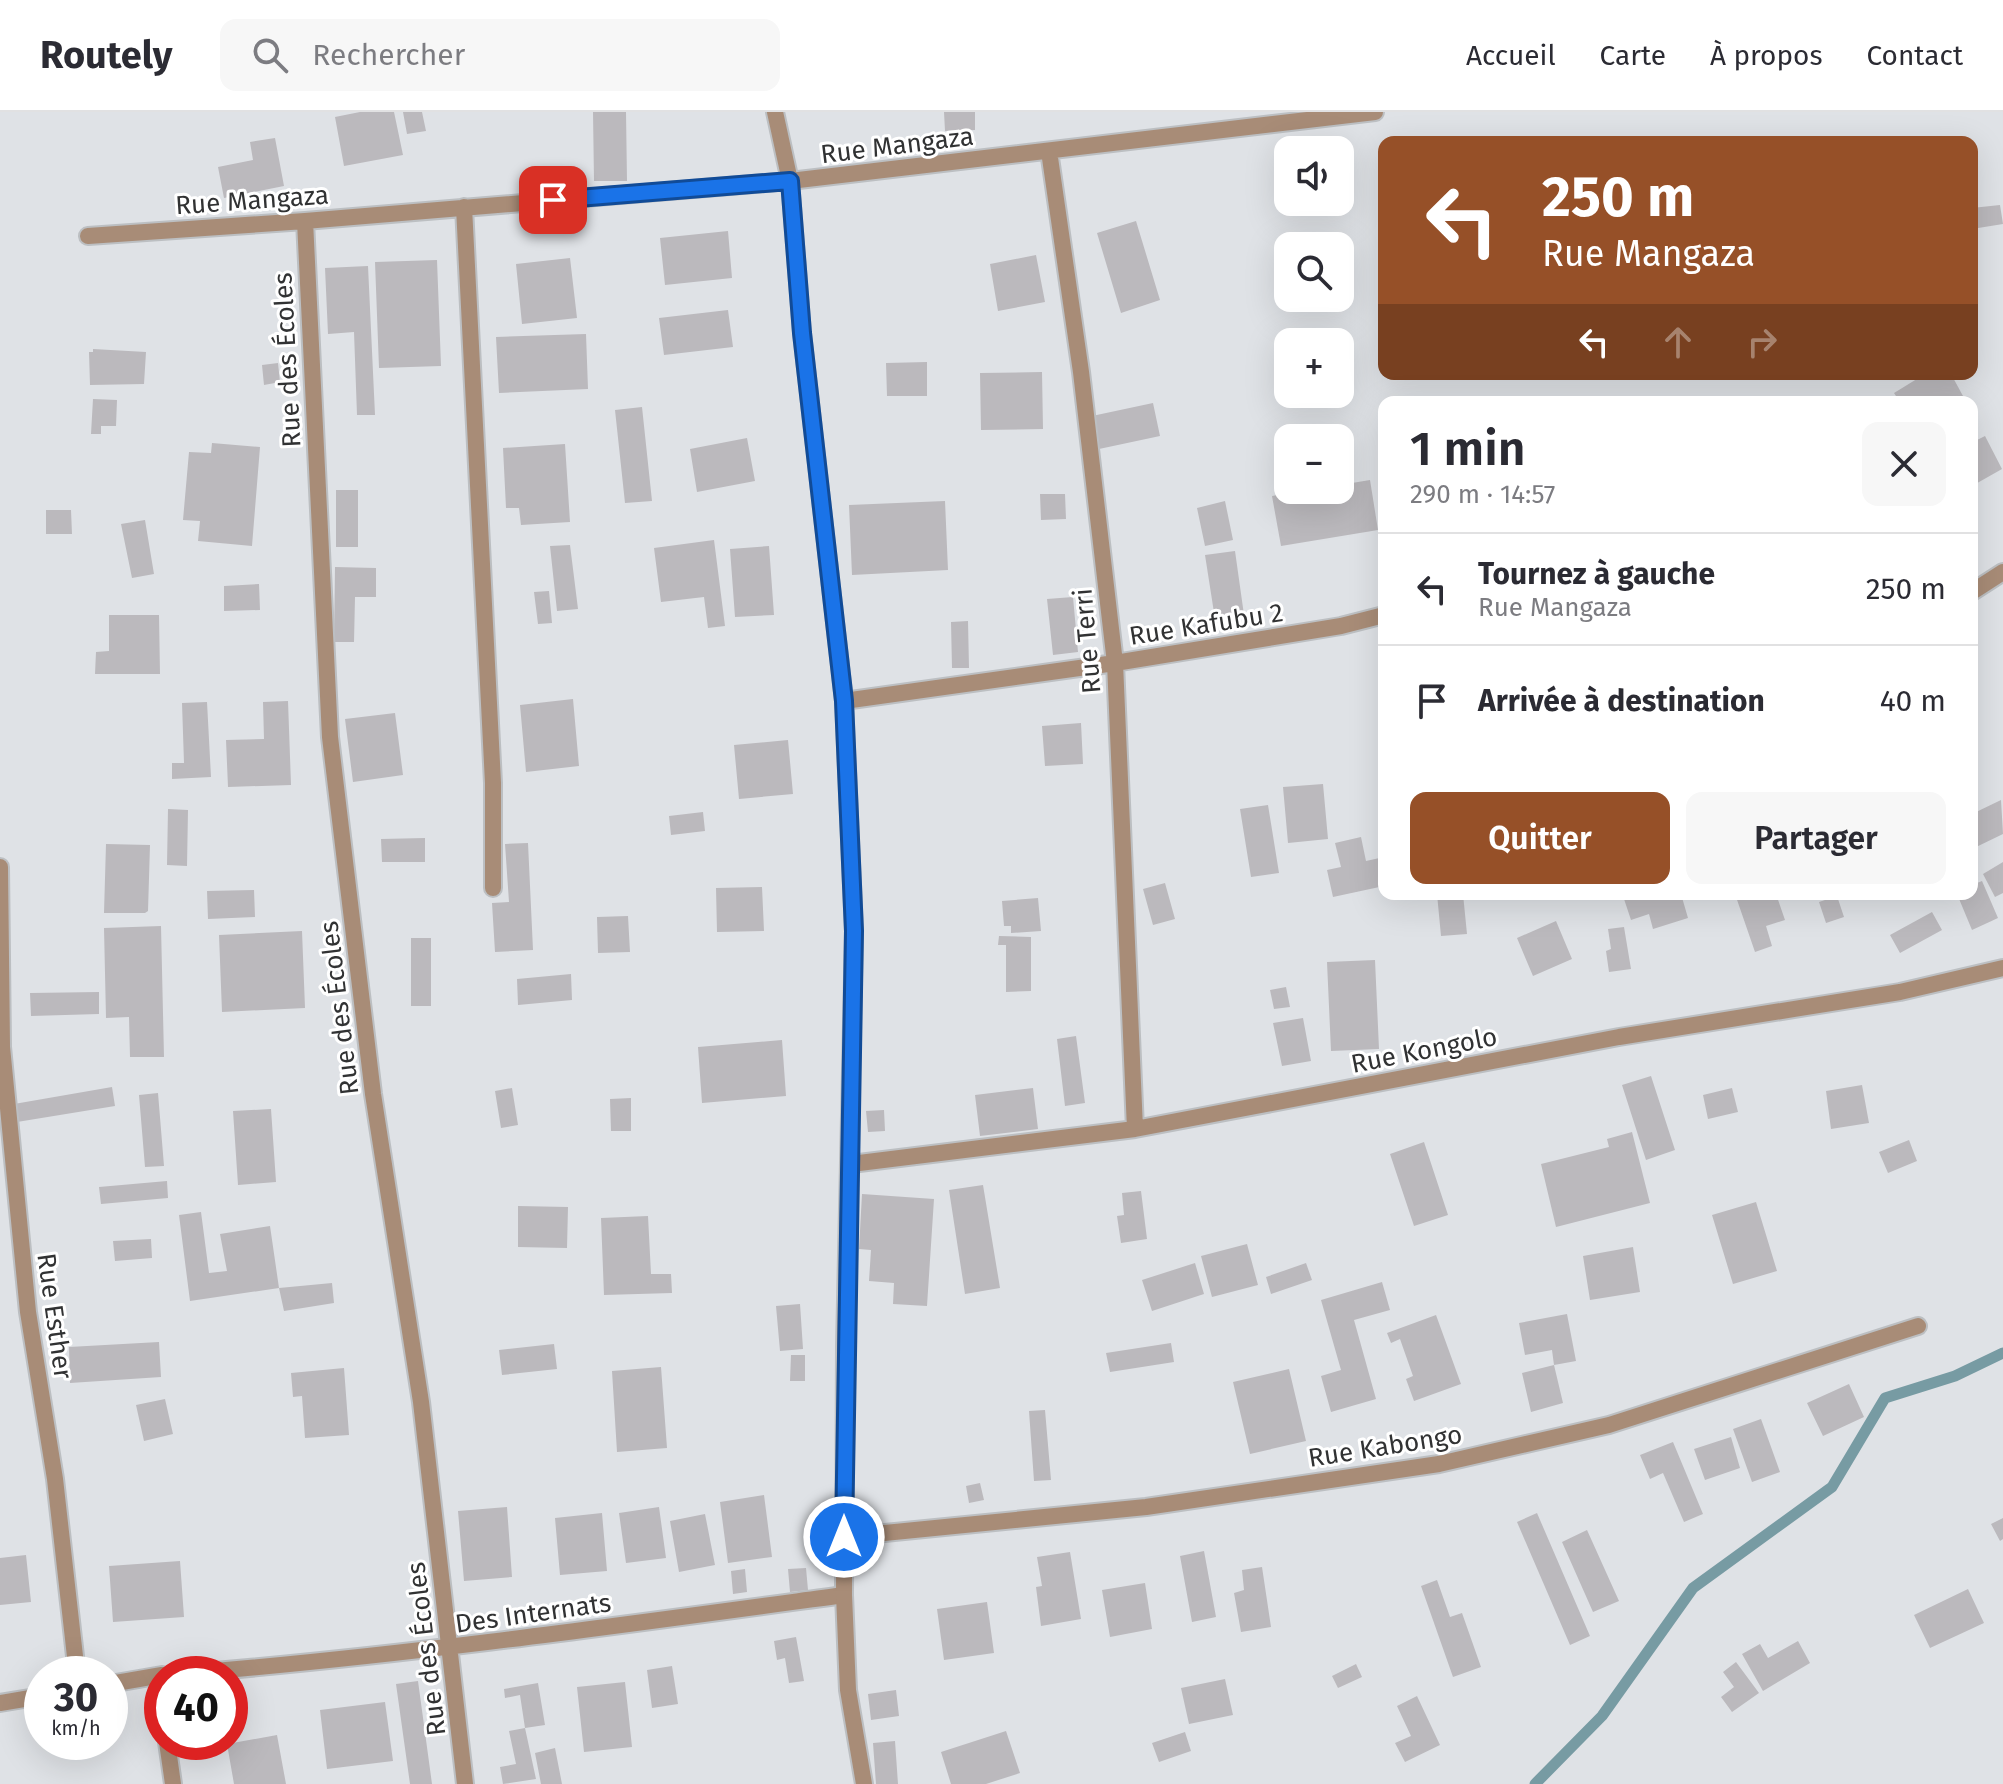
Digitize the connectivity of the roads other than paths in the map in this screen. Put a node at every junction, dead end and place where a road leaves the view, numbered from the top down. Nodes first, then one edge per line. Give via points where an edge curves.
1 (775, 112) edge
2 (1375, 112) edge
3 (1337, 113) edge
4 (1049, 151) junction
5 (790, 181) junction
6 (464, 207) junction
7 (305, 221) junction
8 (88, 236) dead end
9 (2003, 572) edge
10 (1978, 588) edge
11 (1378, 617) edge
12 (1115, 663) junction
13 (844, 701) junction
14 (0, 867) edge
15 (493, 888) dead end
16 (2003, 968) edge
17 (1135, 1129) junction
18 (851, 1164) junction
19 (1918, 1326) dead end
20 (844, 1537) junction
21 (844, 1595) junction
22 (450, 1648) junction
23 (75, 1656) edge
24 (248, 1668) edge
25 (24, 1699) edge
26 (0, 1703) edge
27 (170, 1760) edge
28 (173, 1784) edge
29 (465, 1784) edge
30 (864, 1784) edge

1 - 5 street
2 - 3 street, Rue Mangaza
3 - 4 street, Rue Mangaza
4 - 5 street, Rue Mangaza
4 - 12 street, Rue Terri
5 - 6 street, Rue Mangaza
5 - 13 street
6 - 7 street, Rue Mangaza
6 - 15 street via 493,783
7 - 8 street, Rue Mangaza
7 - 22 street, Rue des Écoles via 330,737
9 - 10 street
11 - 12 street, Rue Kafubu 2
12 - 13 street, Rue Kafubu 2
12 - 17 street, Rue Terri
13 - 18 street via 854,931
14 - 23 street, Rue Esther via 2,1047 28,1312 55,1479
16 - 17 street, Rue Kongolo via 1900,992 1619,1037
17 - 18 street, Rue Kongolo
18 - 20 street
19 - 20 street, Rue Kabongo via 1609,1425 1439,1464 1146,1507
20 - 21 street
21 - 22 street, Des Internats
21 - 30 street via 848,1690
22 - 24 street, Des Internats
22 - 29 street, Rue des Écoles
25 - 26 street
27 - 28 street

